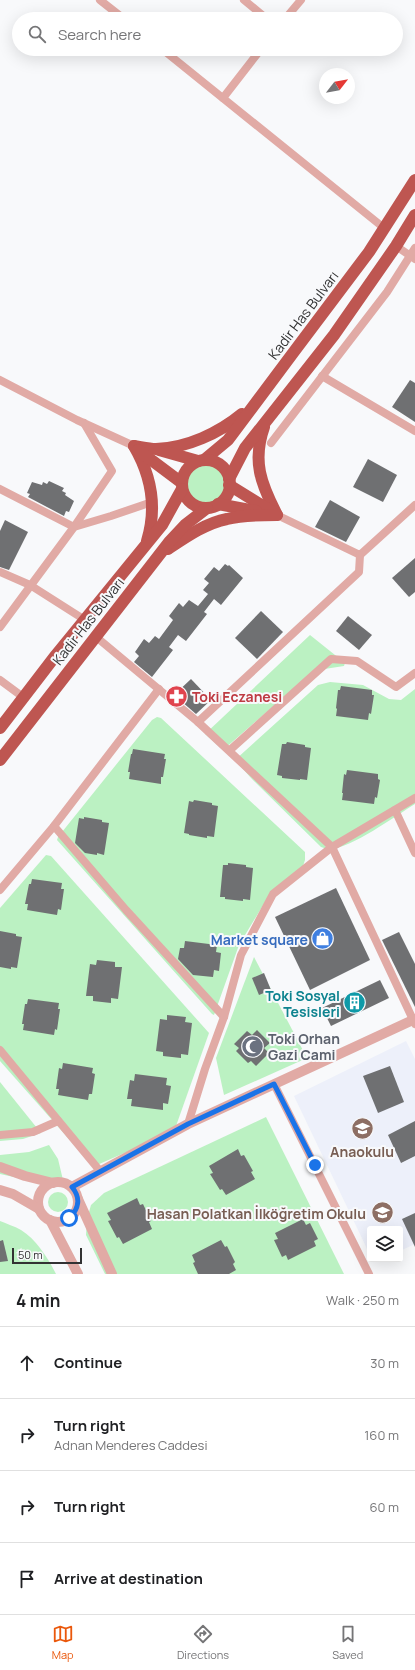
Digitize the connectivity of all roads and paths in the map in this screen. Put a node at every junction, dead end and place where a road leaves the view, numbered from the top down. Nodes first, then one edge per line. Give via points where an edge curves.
1 (100, 0) edge
2 (244, 0) edge
3 (301, 0) edge
4 (115, 12) edge
5 (259, 12) edge
6 (291, 12) edge
7 (171, 56) edge
8 (256, 56) edge
9 (222, 98) junction
10 (415, 180) edge
11 (415, 215) edge
12 (384, 228) junction
13 (396, 246) junction
14 (415, 248) edge
15 (412, 258) edge
16 (314, 360) junction
17 (328, 368) junction
18 (322, 376) junction
19 (0, 380) edge
20 (259, 398) junction
21 (267, 419) junction
22 (84, 423) junction
23 (415, 432) edge
24 (271, 443) dead end
25 (134, 446) junction
26 (156, 448) junction
27 (201, 461) junction
28 (229, 482) junction
29 (182, 486) junction
30 (0, 489) edge
31 (152, 502) junction
32 (415, 505) edge
33 (213, 506) junction
34 (277, 515) junction
35 (74, 526) junction
36 (146, 545) junction
37 (360, 555) junction
38 (157, 558) junction
39 (0, 572) edge
40 (30, 585) junction
41 (85, 620) junction
42 (0, 627) edge
43 (96, 636) junction
44 (415, 673) edge
45 (0, 680) edge
46 (159, 689) junction
47 (23, 697) junction
48 (198, 722) junction
49 (0, 728) edge
50 (230, 750) junction
51 (0, 760) edge
52 (415, 798) edge
53 (394, 810) junction
54 (54, 826) junction
55 (332, 847) junction
56 (415, 853) edge
57 (0, 890) edge
58 (224, 1017) junction
59 (414, 1021) edge
60 (0, 1050) edge
61 (274, 1084) junction
62 (58, 1121) junction
63 (188, 1124) junction
64 (0, 1135) edge
65 (0, 1167) edge
66 (100, 1171) junction
67 (53, 1183) junction
68 (0, 1190) edge
69 (74, 1191) junction
70 (40, 1209) junction
71 (50, 1220) junction
72 (78, 1274) edge
73 (112, 1274) edge
74 (369, 1274) edge

1 - 4 street
2 - 5 street
3 - 6 street
7 - 9 street
8 - 9 street
9 - 12 street
10 - 12 highway, Kadir Has Bulvarı
11 - 13 highway
12 - 20 highway, Kadir Has Bulvarı via 369,252
13 - 15 street
13 - 16 highway
14 - 15 street
15 - 17 street
16 - 17 street
16 - 21 highway
17 - 18 street
18 - 23 street
18 - 24 street
19 - 22 street
20 - 26 highway via 240,416 207,436 186,443
20 - 27 highway, Kadir Has Bulvarı via 228,440
21 - 28 highway via 245,448
21 - 34 highway via 259,446 258,468
22 - 25 street
22 - 35 street via 112,470
25 - 26 highway
25 - 29 highway
25 - 31 highway via 147,474
26 - 27 highway
27 - 28 highway via 220,465
27 - 29 highway via 193,464 185,472
28 - 33 highway via 226,496
28 - 34 highway
29 - 33 highway via 191,503 196,506
29 - 36 highway, Kadir Has Bulvarı via 168,516
30 - 35 street
31 - 35 street
31 - 36 highway
32 - 37 street
33 - 34 highway
33 - 38 highway, Kadir Has Bulvarı via 181,529
34 - 37 street
34 - 38 highway via 237,517 219,521 187,537
35 - 40 street
36 - 41 highway, Kadir Has Bulvarı
37 - 48 street via 359,572
38 - 43 highway, Kadir Has Bulvarı
39 - 40 street
40 - 41 street
40 - 42 street
41 - 47 highway, Kadir Has Bulvarı
43 - 46 street
43 - 51 highway, Kadir Has Bulvarı
44 - 50 street via 396,687 357,661 331,659
45 - 47 street
46 - 48 street
46 - 54 street
47 - 49 highway, Kadir Has Bulvarı
48 - 50 street
50 - 55 street
52 - 53 street
53 - 55 street
53 - 56 street
54 - 57 street
54 - 58 street via 126,910
55 - 58 street via 273,894 241,955
55 - 59 street
58 - 63 street
59 - 61 street
60 - 62 street
61 - 63 street
61 - 74 street
62 - 64 street via 33,1132
62 - 66 street
63 - 66 street
65 - 67 street
66 - 69 street
67 - 69 street via 60,1182
67 - 70 street via 42,1190 38,1203
68 - 70 street
69 - 71 street via 77,1208 69,1218 63,1221
69 - 73 street
70 - 71 street
71 - 72 street

